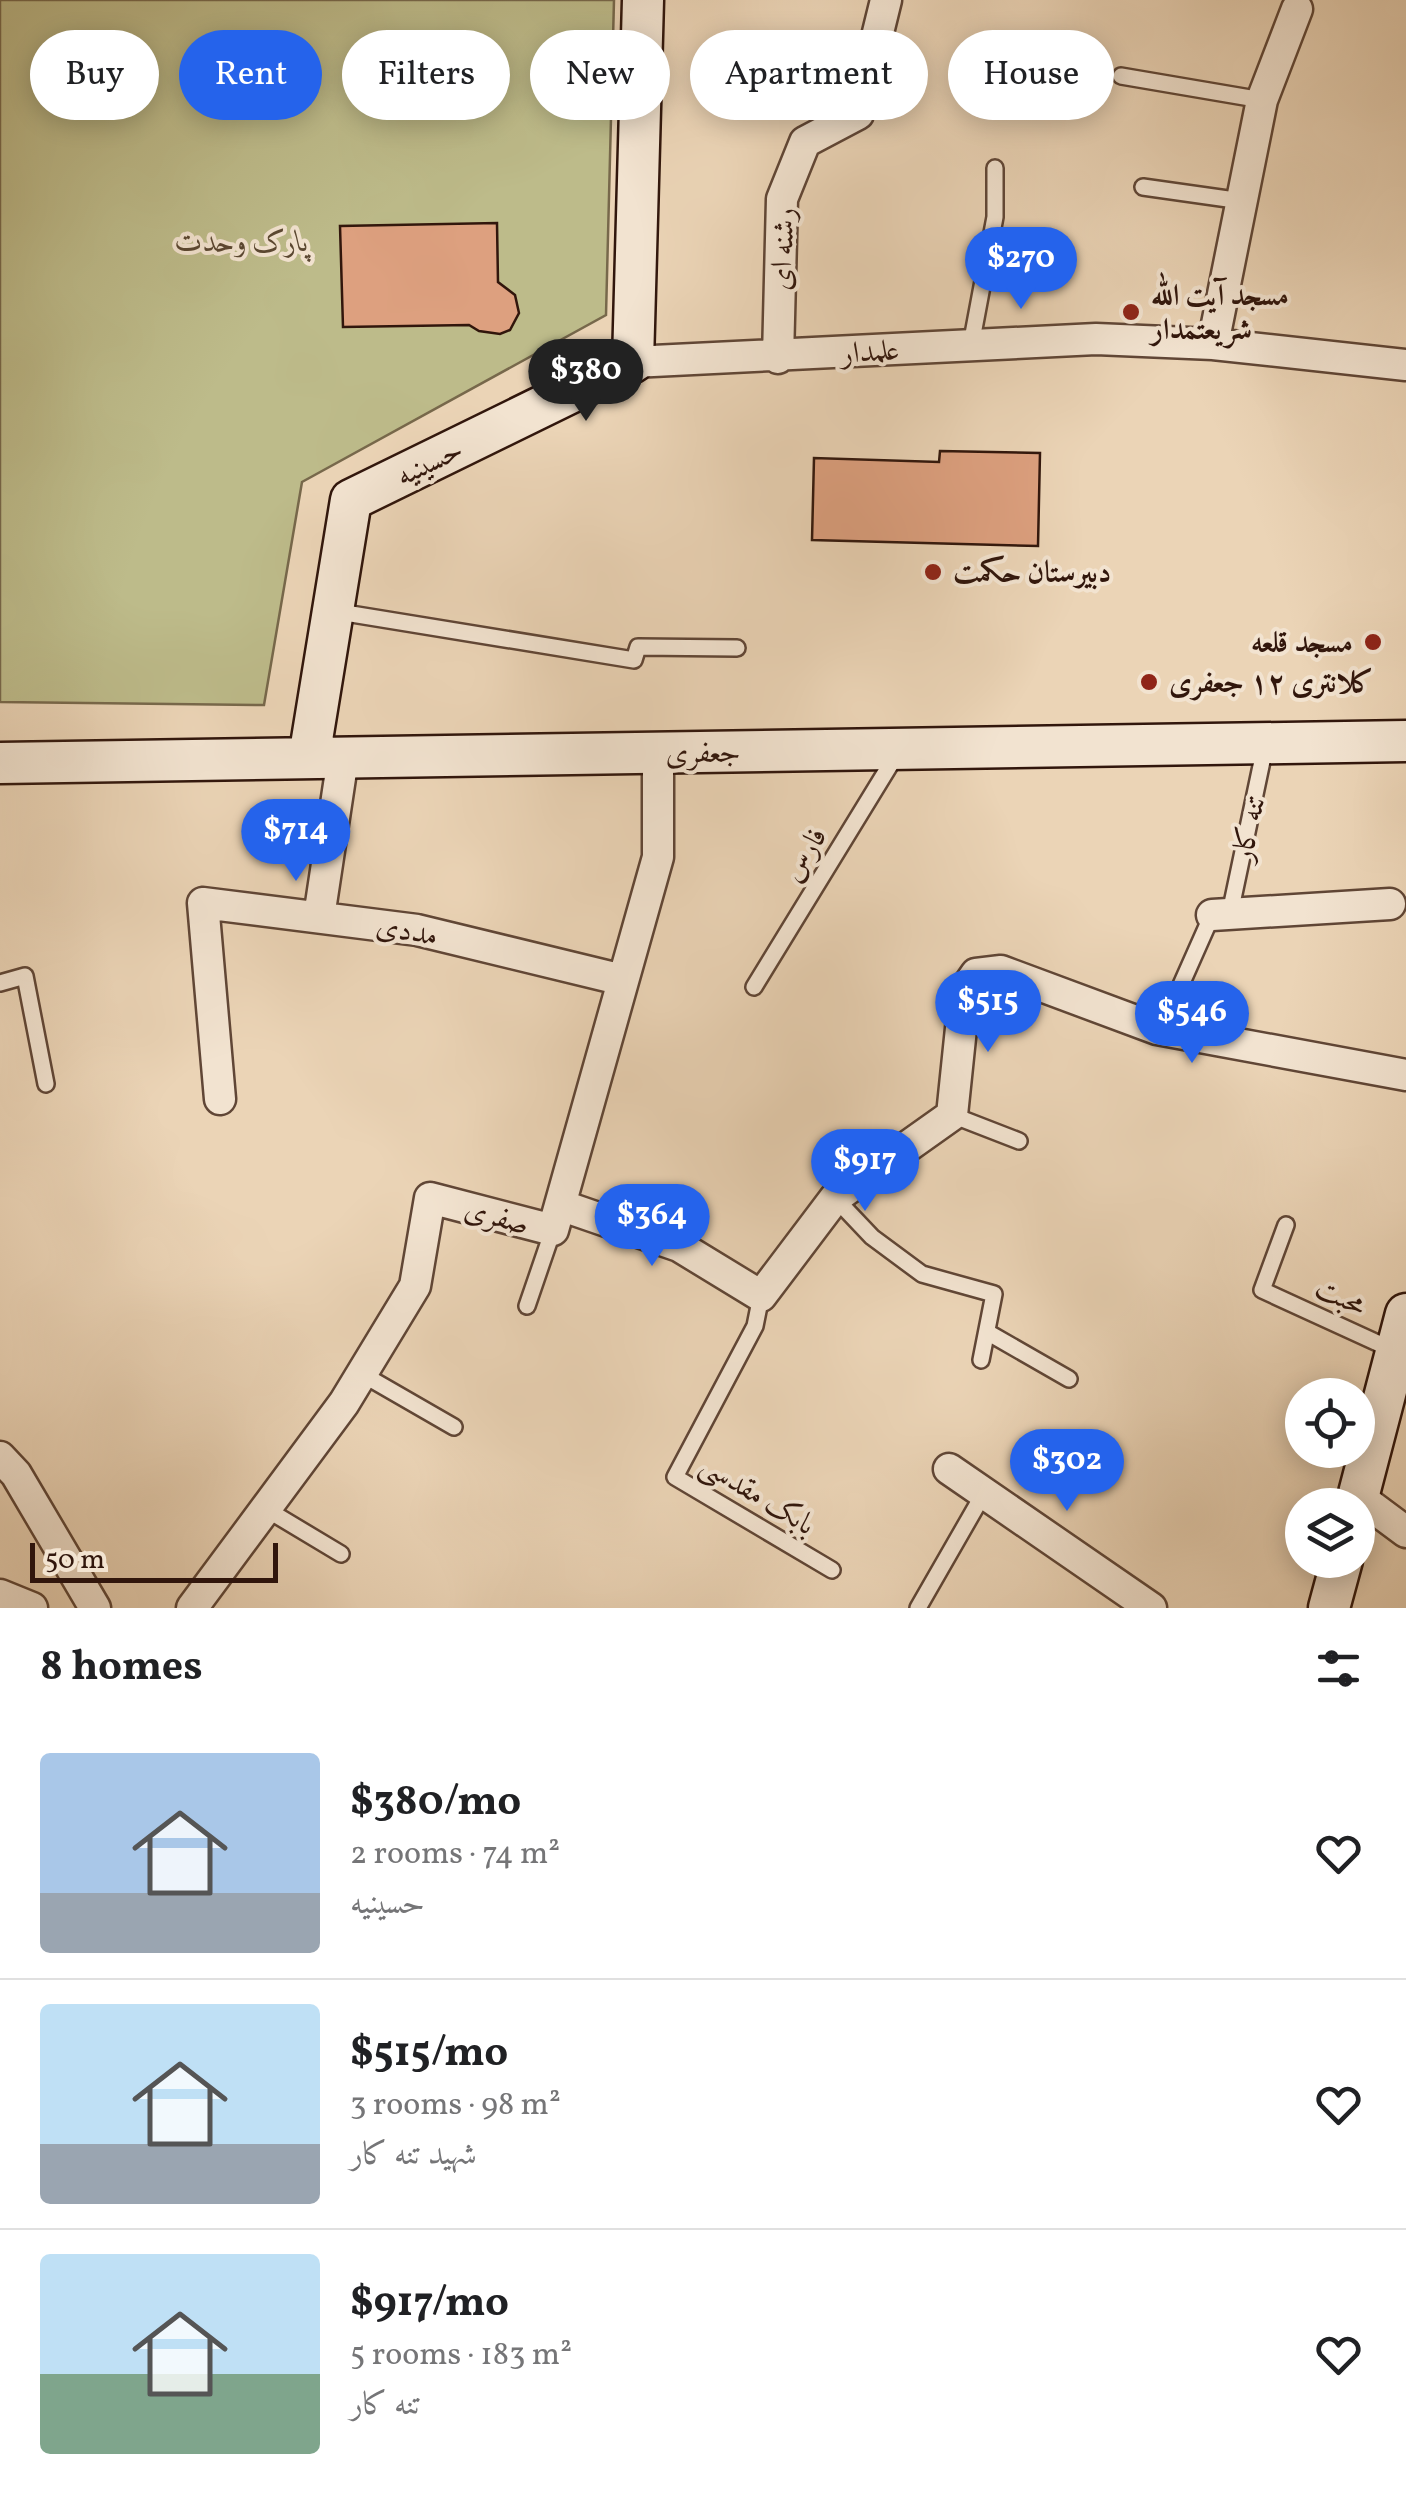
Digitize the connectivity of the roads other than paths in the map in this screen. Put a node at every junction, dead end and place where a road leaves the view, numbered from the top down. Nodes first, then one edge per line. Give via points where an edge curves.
1 (643, 0) edge
2 (886, 0) edge
3 (1297, 9) dead end
4 (1121, 76) dead end
5 (1262, 100) junction
6 (994, 168) dead end
7 (1143, 187) dead end
8 (1242, 200) junction
9 (1213, 344) junction
10 (971, 345) junction
11 (778, 358) junction
12 (633, 362) junction
13 (1406, 365) edge
14 (333, 611) junction
15 (737, 648) dead end
16 (1406, 741) edge
17 (1266, 744) junction
18 (900, 749) junction
19 (658, 753) junction
20 (326, 758) junction
21 (0, 763) edge
22 (1390, 904) dead end
23 (1221, 914) junction
24 (319, 917) junction
25 (623, 980) junction
26 (0, 983) edge
27 (754, 988) dead end
28 (1161, 1030) junction
29 (1406, 1075) edge
30 (46, 1084) dead end
31 (220, 1098) dead end
32 (952, 1114) junction
33 (1019, 1141) dead end
34 (835, 1198) junction
35 (556, 1218) junction
36 (1286, 1225) dead end
37 (761, 1296) junction
38 (527, 1306) dead end
39 (987, 1332) junction
40 (1401, 1332) edge
41 (981, 1360) dead end
42 (362, 1374) junction
43 (1070, 1379) dead end
44 (454, 1427) dead end
45 (0, 1457) edge
46 (949, 1469) dead end
47 (1361, 1488) edge
48 (984, 1494) junction
49 (266, 1509) junction
50 (1375, 1512) edge
51 (1406, 1532) edge
52 (341, 1554) dead end
53 (832, 1570) dead end
54 (1337, 1578) edge
55 (0, 1596) edge
56 (32, 1608) edge
57 (95, 1608) edge
58 (192, 1608) edge
59 (918, 1608) edge
60 (1151, 1608) edge
61 (1329, 1608) edge

1 - 12 street
2 - 11 street, رشنه ای via 858,114 805,142 782,199
3 - 5 street
4 - 5 lane
5 - 8 street
6 - 10 lane via 996,216
7 - 8 lane
8 - 9 street
9 - 10 street, علمدار via 1096,339
9 - 13 street, علمدار
10 - 11 street, علمدار
11 - 12 street, علمدار
12 - 14 street, حسینیه via 351,500
14 - 15 lane via 634,660 638,646
14 - 20 street, حسینیه
16 - 17 street, جعفری
17 - 18 street, جعفری
17 - 23 lane, تنه کار
18 - 19 street, جعفری
18 - 27 lane, فارس
19 - 20 street, جعفری
19 - 25 street, صفری via 658,858
20 - 21 street, جعفری
20 - 24 street
22 - 23 street
23 - 28 lane, تنه کار
24 - 25 street, مددی via 417,930
24 - 31 street, مددی via 203,902
25 - 35 street, صفری
26 - 30 lane via 25,976
28 - 29 street
28 - 32 street via 1001,972 976,974 965,990
32 - 33 lane
32 - 34 street
34 - 37 street
34 - 39 lane via 872,1237 922,1274 994,1294
35 - 37 street via 679,1246
35 - 38 lane
35 - 42 street, صفری via 430,1198 415,1286
36 - 40 lane, محبت via 1262,1290
37 - 53 lane, بابک مقدسی via 755,1326 674,1477
39 - 41 lane
39 - 43 lane
40 - 47 street
42 - 44 lane
42 - 49 street, صفری
45 - 57 street
46 - 48 street
48 - 59 lane
48 - 60 street
49 - 52 lane
49 - 58 street, صفری
50 - 51 street
54 - 61 street
55 - 56 street

